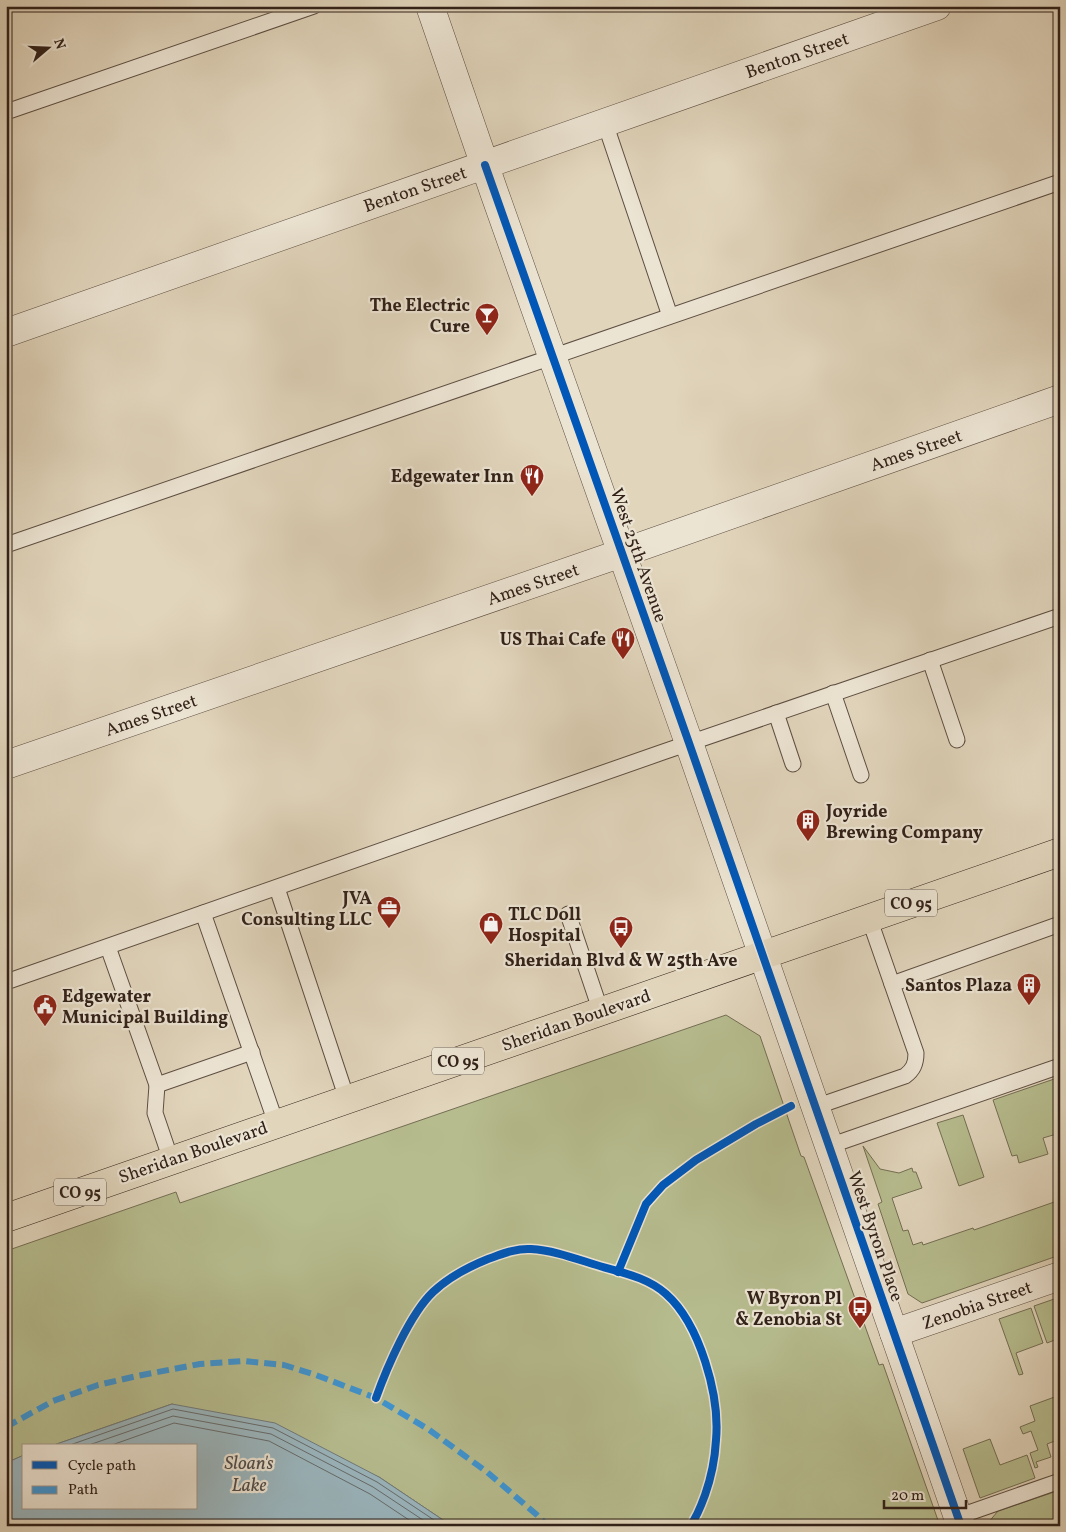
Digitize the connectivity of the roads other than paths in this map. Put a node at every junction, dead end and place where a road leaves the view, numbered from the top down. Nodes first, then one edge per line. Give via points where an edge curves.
1 (314, 6) edge
2 (430, 6) edge
3 (937, 6) edge
4 (6, 112) edge
5 (605, 123) junction
6 (485, 165) junction
7 (1060, 182) edge
8 (670, 316) junction
9 (6, 332) edge
10 (552, 356) junction
11 (1060, 399) edge
12 (6, 545) edge
13 (622, 553) junction
14 (1060, 616) edge
15 (930, 660) junction
16 (834, 693) junction
17 (776, 713) junction
18 (957, 740) dead end
19 (689, 743) junction
20 (793, 764) dead end
21 (6, 765) edge
22 (861, 775) dead end
23 (1060, 852) edge
24 (277, 888) junction
25 (203, 913) junction
26 (568, 914) dead end
27 (869, 918) junction
28 (1060, 924) edge
29 (108, 947) junction
30 (763, 956) junction
31 (6, 982) edge
32 (892, 984) junction
33 (601, 1012) junction
34 (252, 1052) junction
35 (1060, 1066) edge
36 (157, 1085) junction
37 (347, 1098) junction
38 (815, 1107) junction
39 (276, 1123) junction
40 (829, 1146) junction
41 (171, 1160) junction
42 (6, 1218) edge
43 (1060, 1276) edge
44 (894, 1334) junction
45 (1060, 1481) edge
46 (959, 1521) edge

1 - 4 lane
2 - 6 street, West 25th Avenue
3 - 5 street, Benton Street
5 - 6 street, Benton Street
5 - 8 lane
6 - 9 street, Benton Street
6 - 10 street, West 25th Avenue
7 - 8 lane
8 - 10 lane
10 - 12 lane
10 - 13 street, West 25th Avenue
11 - 13 street, Ames Street
13 - 19 street, West 25th Avenue
13 - 21 street, Ames Street
14 - 15 lane
15 - 16 lane
15 - 18 lane
16 - 17 lane
16 - 22 lane
17 - 19 lane
17 - 20 lane
19 - 24 lane
19 - 30 street, West 25th Avenue
23 - 27 main road, Sheridan Boulevard / CO 95
24 - 25 lane
24 - 37 lane
25 - 29 lane
25 - 34 lane
26 - 33 lane
27 - 30 main road, Sheridan Boulevard / CO 95
27 - 32 lane
28 - 32 lane
29 - 31 lane
29 - 36 lane
30 - 33 main road, Sheridan Boulevard / CO 95
30 - 38 street, West Byron Place
32 - 38 lane via 916,1053 914,1067 905,1076
33 - 37 main road, Sheridan Boulevard / CO 95
34 - 36 lane
34 - 39 lane
35 - 40 lane
36 - 41 lane via 155,1113
37 - 39 main road, Sheridan Boulevard / CO 95
38 - 40 street, West Byron Place
39 - 41 main road, Sheridan Boulevard / CO 95
40 - 44 street, West Byron Place
41 - 42 main road, Sheridan Boulevard / CO 95
43 - 44 street, Zenobia Street
44 - 46 street, West Byron Place
45 - 46 lane

